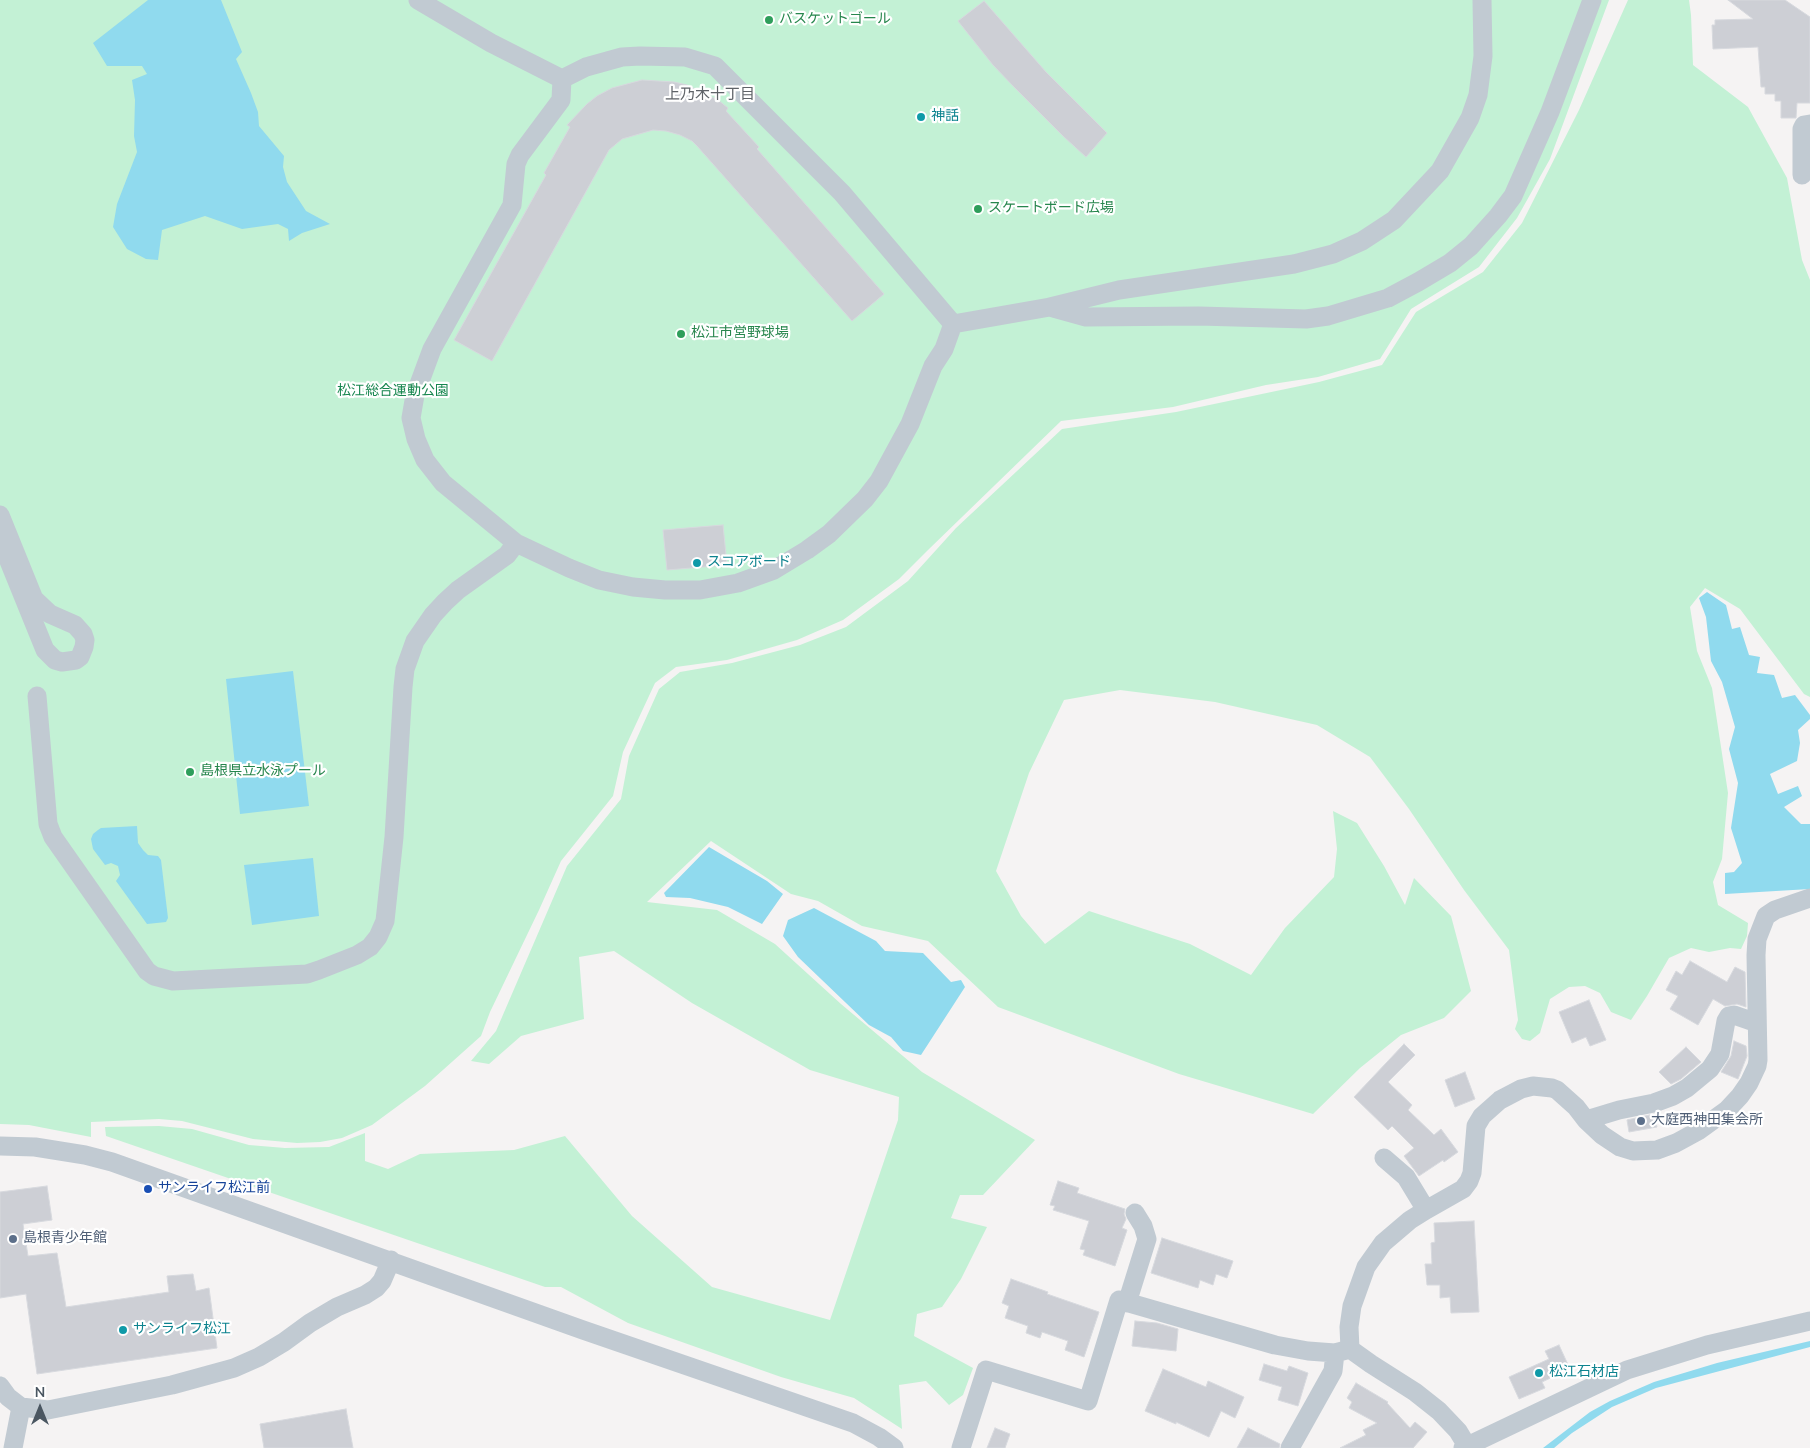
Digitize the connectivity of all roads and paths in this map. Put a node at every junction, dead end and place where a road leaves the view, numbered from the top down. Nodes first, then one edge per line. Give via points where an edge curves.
1 (418, 0) edge
2 (1482, 0) edge
3 (1592, 0) edge
4 (562, 79) junction
5 (1810, 124) edge
6 (1802, 176) dead end
7 (1050, 307) junction
8 (953, 324) junction
9 (0, 516) edge
10 (0, 539) edge
11 (516, 543) junction
12 (37, 696) dead end
13 (1810, 898) edge
14 (1757, 1023) junction
15 (1586, 1120) junction
16 (0, 1146) edge
17 (1384, 1158) dead end
18 (1426, 1210) junction
19 (1135, 1213) dead end
20 (390, 1260) junction
21 (1127, 1302) junction
22 (1810, 1321) edge
23 (1342, 1351) junction
24 (0, 1386) edge
25 (21, 1407) junction
26 (1465, 1447) edge
27 (13, 1448) edge
28 (894, 1448) edge
29 (961, 1448) edge
30 (1290, 1448) edge

1 - 4 street via 491,43
2 - 7 street via 1483,56 1478,95 1470,118 1440,171 1394,220 1362,241 1333,254 1294,264 1119,290
3 - 7 street via 1550,112 1513,196 1471,246 1418,282 1388,298 1328,316 1306,319 1086,317
4 - 8 street via 586,67 622,57 684,57 716,66 842,192
4 - 11 street via 561,100 516,164 512,205 432,349 415,395 411,418 425,460 443,483
5 - 6 street via 1802,130
7 - 8 street
8 - 11 street via 910,424 879,481 829,534 774,570 738,583 700,590 633,587 592,577
9 - 10 street via 34,599 50,614 75,625 83,634 84,647 76,660 55,660 45,650
11 - 12 street via 507,555 458,590 433,615 416,641 406,669 394,837 385,921 378,937 357,955 307,974 173,981 147,971 50,830
13 - 14 street via 1774,910 1766,916 1761,927 1756,955
14 - 15 street via 1729,1016 1720,1054 1702,1077 1688,1088 1654,1103
14 - 15 street via 1758,1060 1749,1083 1727,1110 1698,1131 1656,1150 1633,1151 1620,1147
15 - 18 street via 1576,1107 1552,1088 1533,1086 1500,1100 1478,1121 1472,1173 1463,1190
16 - 20 street via 35,1146 112,1162
17 - 18 street via 1406,1177
18 - 23 street via 1383,1243 1366,1267 1352,1306
19 - 21 street via 1147,1233 1147,1239
20 - 25 street via 382,1282 365,1296 337,1307 259,1357 234,1368 172,1385 56,1409
20 - 28 street via 853,1422
21 - 23 street via 1274,1345 1308,1351
21 - 29 street via 1119,1300 1088,1401 986,1370
22 - 26 street via 1707,1345 1627,1370
23 - 26 street via 1415,1392 1458,1431
23 - 30 street
24 - 25 street
25 - 27 street

